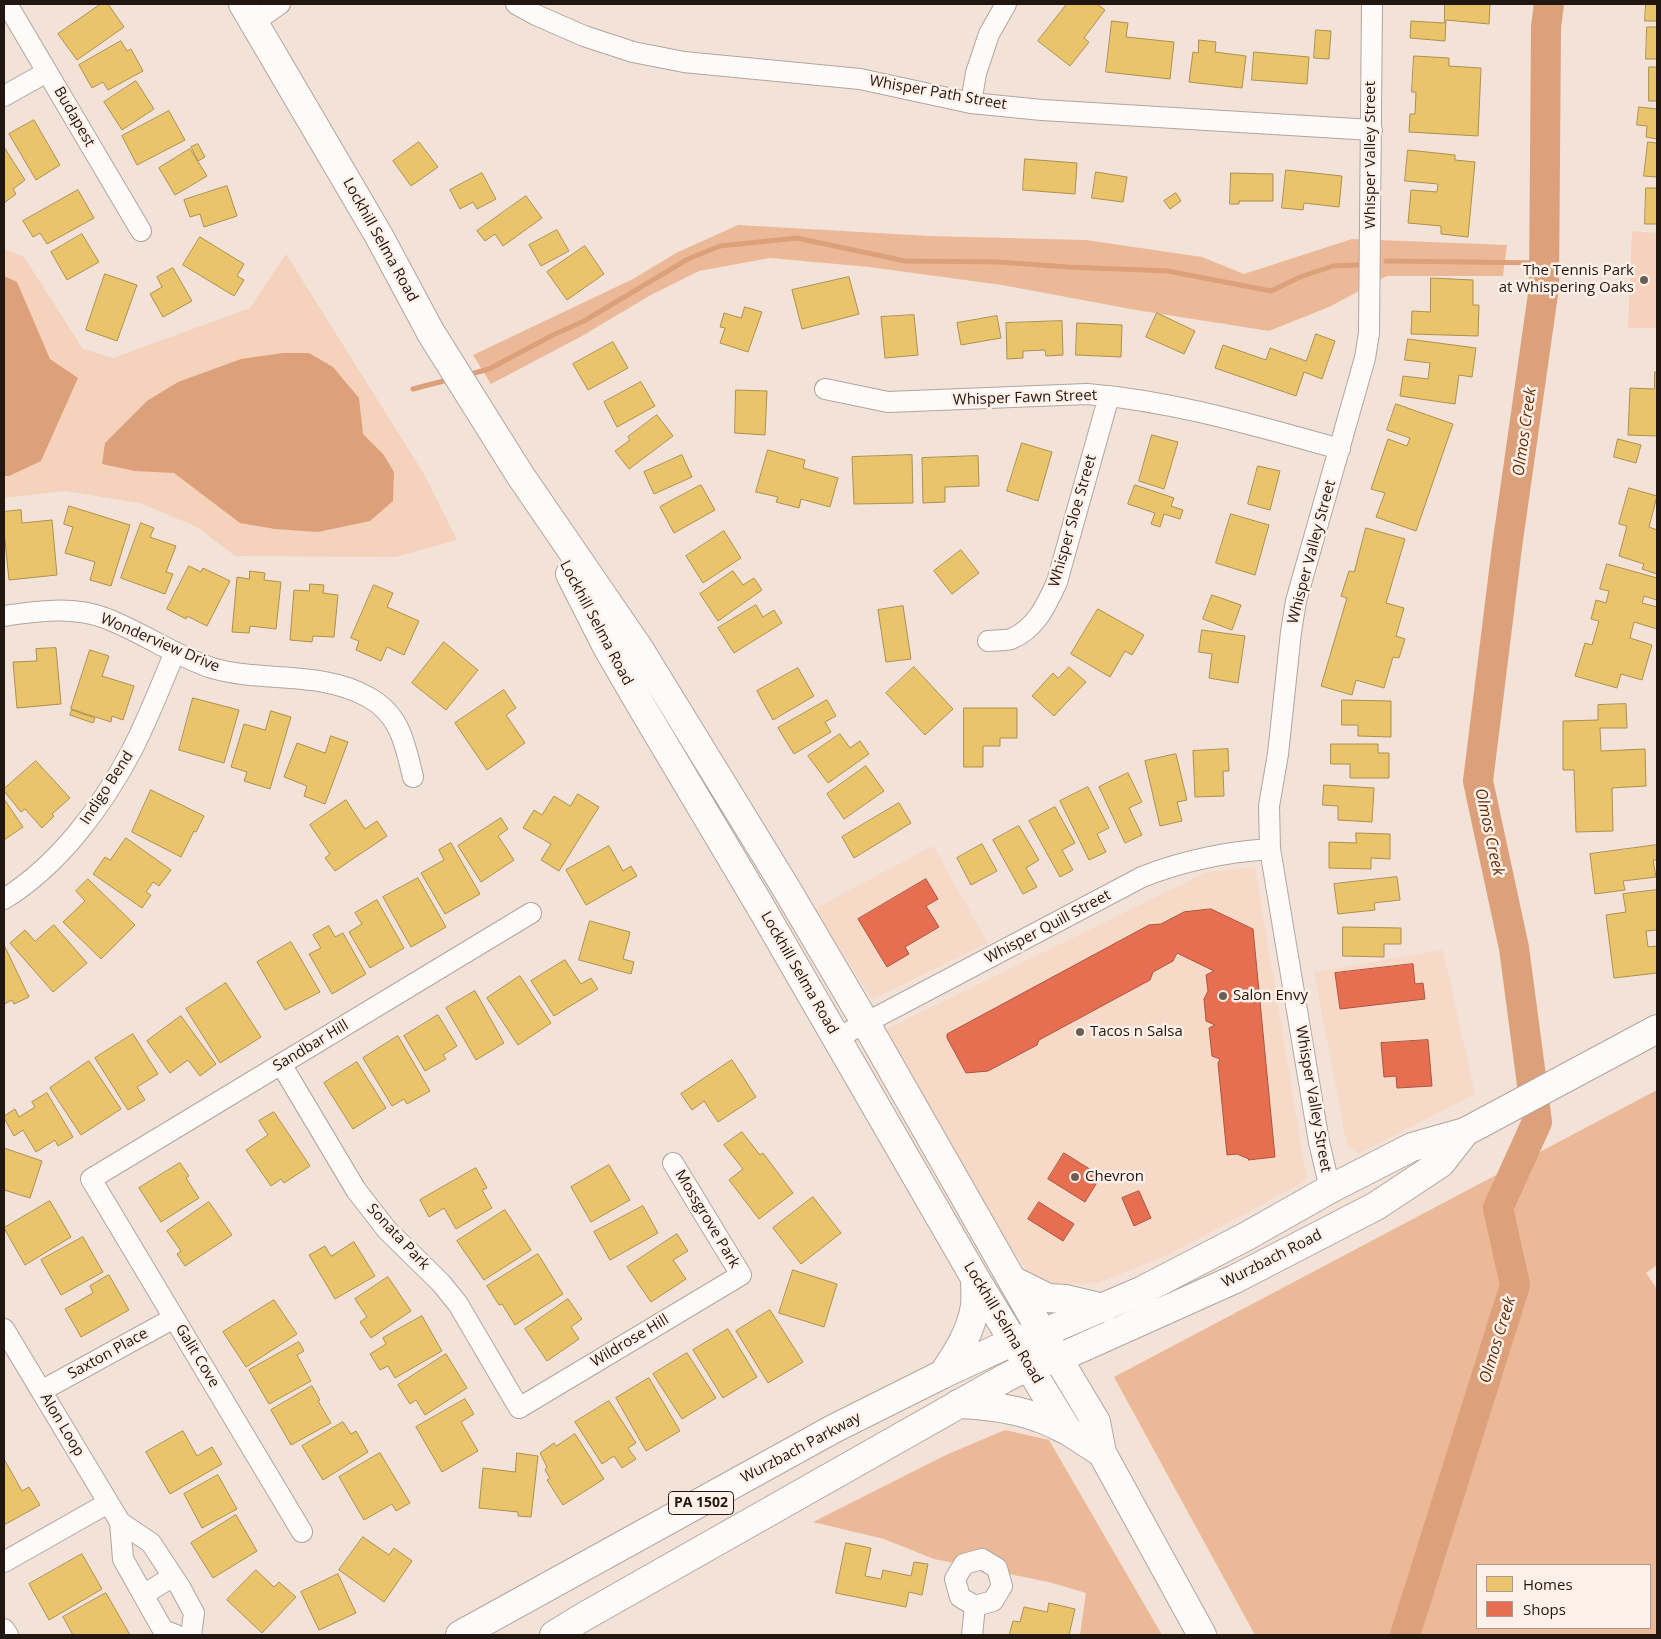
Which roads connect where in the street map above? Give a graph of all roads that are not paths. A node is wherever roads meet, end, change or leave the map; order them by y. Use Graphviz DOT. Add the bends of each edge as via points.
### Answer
graph roads {
  1 [pos="7,4"];
  2 [pos="280,4"];
  3 [pos="516,4"];
  4 [pos="1006,4"];
  5 [pos="1372,4"];
  6 [pos="248,13"];
  7 [pos="48,72"];
  8 [pos="4,96"];
  9 [pos="972,103"];
  10 [pos="1372,130"];
  11 [pos="141,231"];
  12 [pos="825,389"];
  13 [pos="1109,396"];
  14 [pos="1340,449"];
  15 [pos="520,475"];
  16 [pos="4,616"];
  17 [pos="988,641"];
  18 [pos="175,652"];
  19 [pos="414,777"];
  20 [pos="1270,849"];
  21 [pos="786,888"];
  22 [pos="4,899"];
  23 [pos="759,904"];
  24 [pos="531,914"];
  25 [pos="865,1022"];
  26 [pos="1657,1029"];
  27 [pos="836,1038"];
  28 [pos="281,1064"];
  29 [pos="926,1129"];
  30 [pos="1465,1132"];
  31 [pos="897,1142"];
  32 [pos="673,1163"];
  33 [pos="1441,1163"];
  34 [pos="90,1179"];
  35 [pos="1330,1189"];
  36 [pos="1254,1270"];
  37 [pos="741,1275"];
  38 [pos="975,1278"];
  39 [pos="1012,1280"];
  40 [pos="1104,1308"];
  41 [pos="174,1318"];
  42 [pos="4,1329"];
  43 [pos="1043,1334"];
  44 [pos="1014,1341"];
  45 [pos="1059,1358"];
  46 [pos="1029,1366"];
  47 [pos="943,1374"];
  48 [pos="41,1391"];
  49 [pos="958,1404"];
  50 [pos="519,1408"];
  51 [pos="1068,1431"];
  52 [pos="1102,1454"];
  53 [pos="108,1503"];
  54 [pos="120,1522"];
  55 [pos="302,1532"];
  56 [pos="4,1562"];
  57 [pos="172,1577"];
  58 [pos="143,1595"];
  59 [pos="975,1606"];
  60 [pos="4,1629"];
  61 [pos="8,1635"];
  62 [pos="176,1635"];
  63 [pos="191,1635"];
  64 [pos="460,1635"];
  65 [pos="554,1635"];
  66 [pos="972,1635"];
  67 [pos="1202,1635"];
  1 -- 7 [label="street, Budapest"];
  2 -- 6 [label="street"];
  3 -- 9 [label="street, Whisper Path Street" via="584,36 633,52 684,62 860,79"];
  4 -- 9 [label="street" via="989,34 976,74"];
  5 -- 10 [label="street, Whisper Valley Street"];
  6 -- 15 [label="main road, Lockhill Selma Road" via="379,236 431,333"];
  7 -- 8 [label="street"];
  7 -- 11 [label="street, Budapest"];
  9 -- 10 [label="street, Whisper Path Street"];
  10 -- 14 [label="street, Whisper Valley Street" via="1369,333"];
  12 -- 13 [label="street, Whisper Fawn Street" via="888,402 1087,394"];
  13 -- 14 [label="street, Whisper Fawn Street" via="1188,408"];
  13 -- 17 [label="street, Whisper Sloe Street" via="1058,582 1044,609 1029,628 1010,639"];
  14 -- 20 [label="street, Whisper Valley Street" via="1295,609 1269,806"];
  15 -- 21 [label="main road, Lockhill Selma Road" via="640,650"];
  15 -- 23 [label="main road, Lockhill Selma Road" via="607,647"];
  16 -- 18 [label="street, Wonderview Drive" via="38,611 77,611 105,618"];
  18 -- 19 [label="street, Wonderview Drive" via="212,668 316,680 369,697 386,710 402,732"];
  18 -- 22 [label="street, Indigo Bend" via="132,750 108,792 51,862"];
  20 -- 25 [label="street, Whisper Quill Street" via="1198,858 1142,877"];
  20 -- 35 [label="street, Whisper Valley Street" via="1319,1142"];
  21 -- 23 [label="street"];
  21 -- 25 [label="main road, Lockhill Selma Road"];
  23 -- 27 [label="main road, Lockhill Selma Road"];
  24 -- 28 [label="street, Sandbar Hill"];
  25 -- 27 [label="street, Whisper Quill Street"];
  25 -- 29 [label="main road, Lockhill Selma Road"];
  26 -- 30 [label="main road, Wurzbach Road"];
  27 -- 31 [label="main road, Lockhill Selma Road"];
  28 -- 34 [label="street, Sandbar Hill"];
  28 -- 50 [label="street, Sonata Park" via="356,1190 387,1230 458,1304"];
  29 -- 31 [label="main road"];
  29 -- 39 [label="main road, Lockhill Selma Road"];
  30 -- 33 [label="main road, Wurzbach Road"];
  30 -- 35 [label="main road, Wurzbach Road" via="1412,1147"];
  31 -- 38 [label="main road, Lockhill Selma Road"];
  32 -- 37 [label="street, Mossgrove Park"];
  33 -- 35 [label="main road" via="1396,1172 1348,1195"];
  33 -- 36 [label="main road, Wurzbach Road" via="1376,1206"];
  34 -- 41 [label="street, Galit Cove"];
  35 -- 36 [label="main road" via="1328,1207 1323,1212 1264,1243"];
  35 -- 40 [label="main road, Wurzbach Road" via="1226,1247"];
  36 -- 45 [label="main road, Wurzbach Road"];
  37 -- 50 [label="street, Wildrose Hill"];
  38 -- 44 [label="main road, Lockhill Selma Road"];
  38 -- 47 [label="main road" via="975,1305 970,1326"];
  39 -- 40 [label="main road" via="1048,1298"];
  39 -- 43 [label="main road, Lockhill Selma Road"];
  40 -- 43 [label="main road, Wurzbach Road"];
  41 -- 48 [label="street, Saxton Place"];
  41 -- 55 [label="street, Galit Cove"];
  42 -- 48 [label="street, Alon Loop"];
  43 -- 44 [label="main road, Wurzbach Parkway / PA 1502"];
  43 -- 45 [label="main road, Lockhill Selma Road"];
  44 -- 46 [label="main road, Lockhill Selma Road"];
  44 -- 47 [label="main road, Wurzbach Parkway / PA 1502"];
  45 -- 46 [label="main road, PA 1502"];
  45 -- 52 [label="main road, Lockhill Selma Road" via="1096,1422"];
  46 -- 49 [label="main road, PA 1502"];
  46 -- 51 [label="main road, Lockhill Selma Road"];
  47 -- 64 [label="main road, Wurzbach Parkway / PA 1502" via="835,1428"];
  48 -- 53 [label="street, Alon Loop"];
  49 -- 51 [label="main road" via="1018,1412"];
  49 -- 65 [label="main road, PA 1502"];
  51 -- 52 [label="main road, Lockhill Selma Road"];
  52 -- 67 [label="main road, Lockhill Selma Road"];
  53 -- 54 [label="street, Alon Loop"];
  53 -- 56 [label="street"];
  54 -- 57 [label="street, Alon Loop" via="151,1544"];
  54 -- 58 [label="street, Alon Loop" via="122,1559"];
  57 -- 58 [label="street"];
  57 -- 63 [label="street, Alon Loop" via="194,1612"];
  58 -- 62 [label="street, Alon Loop" via="163,1630"];
  59 -- 66 [label="street"];
  60 -- 61 [label="street"];
}
